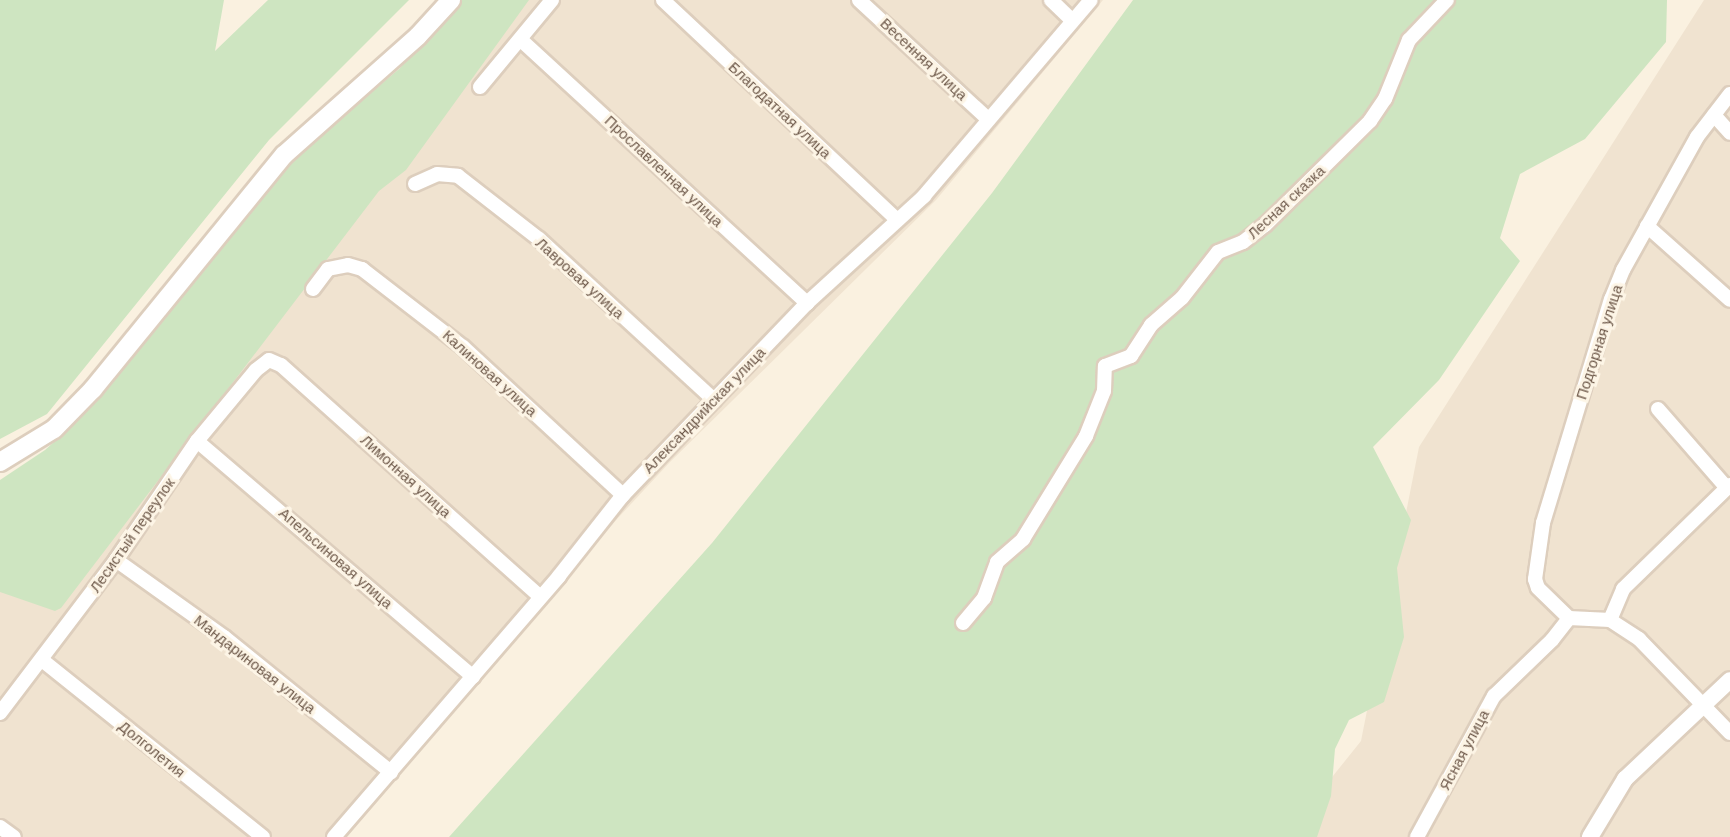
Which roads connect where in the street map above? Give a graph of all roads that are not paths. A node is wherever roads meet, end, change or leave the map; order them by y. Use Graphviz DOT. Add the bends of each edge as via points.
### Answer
graph roads {
  1 [pos="451,0"];
  2 [pos="552,0"];
  3 [pos="663,0"];
  4 [pos="859,0"];
  5 [pos="1051,0"];
  6 [pos="1091,0"];
  7 [pos="1447,0"];
  8 [pos="1072,20"];
  9 [pos="521,40"];
  10 [pos="480,87"];
  11 [pos="1730,94"];
  12 [pos="1714,115"];
  13 [pos="988,119"];
  14 [pos="1730,133"];
  15 [pos="415,184"];
  16 [pos="897,220"];
  17 [pos="1647,226"];
  18 [pos="313,289"];
  19 [pos="1730,300"];
  20 [pos="807,303"];
  21 [pos="269,360"];
  22 [pos="714,399"];
  23 [pos="1658,409"];
  24 [pos="197,441"];
  25 [pos="0,462"];
  26 [pos="1728,487"];
  27 [pos="622,495"];
  28 [pos="116,560"];
  29 [pos="539,596"];
  30 [pos="1569,618"];
  31 [pos="1610,620"];
  32 [pos="963,623"];
  33 [pos="42,660"];
  34 [pos="472,677"];
  35 [pos="1730,680"];
  36 [pos="1704,705"];
  37 [pos="0,713"];
  38 [pos="1730,733"];
  39 [pos="392,772"];
  40 [pos="0,827"];
  41 [pos="14,837"];
  42 [pos="263,837"];
  43 [pos="334,837"];
  44 [pos="1417,837"];
  45 [pos="1590,837"];
  1 -- 25 [label="main road" via="418,36 284,155 93,389 54,429"];
  2 -- 9 [label="street"];
  3 -- 16 [label="street, Благодатная улица"];
  4 -- 13 [label="street, Весенняя улица"];
  5 -- 8 [label="street"];
  6 -- 8 [label="street, Александрийская улица"];
  7 -- 32 [label="street, Лесная сказка" via="1409,40 1384,99 1370,121 1265,225 1243,242 1218,252 1182,298 1151,325 1131,356 1105,366 1104,391 1086,436 1023,539 997,562 984,598"];
  8 -- 13 [label="street, Александрийская улица"];
  9 -- 10 [label="street"];
  9 -- 20 [label="street, Прославленная улица"];
  11 -- 12 [label="street, Подгорная улица"];
  12 -- 14 [label="street"];
  12 -- 17 [label="street, Подгорная улица" via="1697,137"];
  13 -- 16 [label="street, Александрийская улица" via="924,196"];
  15 -- 22 [label="street, Лавровая улица" via="437,174 458,176 539,240"];
  16 -- 20 [label="street, Александрийская улица"];
  17 -- 19 [label="street"];
  17 -- 30 [label="street, Подгорная улица" via="1611,299 1544,523 1535,579 1538,588"];
  18 -- 27 [label="street, Калиновая улица" via="328,269 348,265 362,269 463,347"];
  20 -- 22 [label="street, Александрийская улица"];
  21 -- 24 [label="street, Лесистый переулок" via="256,370"];
  21 -- 29 [label="street, Лимонная улица" via="281,365"];
  22 -- 27 [label="street, Александрийская улица"];
  23 -- 26 [label="street"];
  24 -- 28 [label="street, Лесистый переулок"];
  24 -- 34 [label="street, Апельсиновая улица"];
  26 -- 31 [label="street" via="1623,589"];
  27 -- 29 [label="street, Александрийская улица"];
  28 -- 33 [label="street, Лесистый переулок"];
  28 -- 39 [label="street, Мандариновая улица" via="224,638"];
  29 -- 34 [label="street, Александрийская улица"];
  30 -- 31 [label="street"];
  30 -- 44 [label="street, Ясная улица" via="1494,696"];
  31 -- 36 [label="street" via="1639,639"];
  33 -- 37 [label="street, Лесистый переулок"];
  33 -- 42 [label="street, Долголетия"];
  34 -- 39 [label="street, Александрийская улица"];
  35 -- 36 [label="street"];
  36 -- 38 [label="street"];
  36 -- 45 [label="street" via="1625,779"];
  39 -- 43 [label="street, Александрийская улица"];
  40 -- 41 [label="street"];
}
